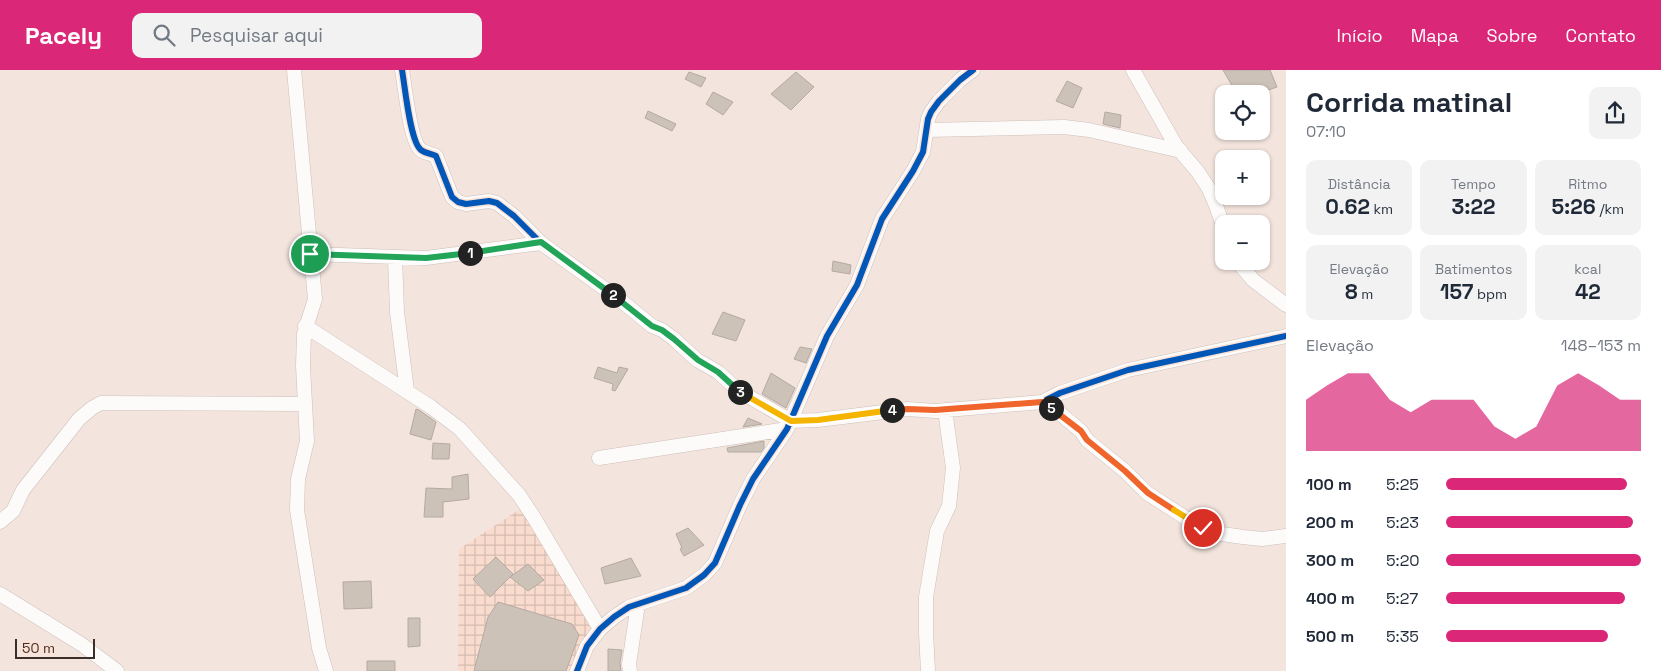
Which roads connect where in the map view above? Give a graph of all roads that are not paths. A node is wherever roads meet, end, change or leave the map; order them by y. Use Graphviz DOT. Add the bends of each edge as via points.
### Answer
graph roads {
  1 [pos="294,70"];
  2 [pos="402,70"];
  3 [pos="974,70"];
  4 [pos="1133,70"];
  5 [pos="927,130"];
  6 [pos="1181,152"];
  7 [pos="1219,215"];
  8 [pos="541,242"];
  9 [pos="310,254"];
  10 [pos="395,258"];
  11 [pos="1245,270"];
  12 [pos="1286,305"];
  13 [pos="305,326"];
  14 [pos="1286,336"];
  15 [pos="406,391"];
  16 [pos="1042,402"];
  17 [pos="305,404"];
  18 [pos="946,410"];
  19 [pos="789,425"];
  20 [pos="598,458"];
  21 [pos="0,522"];
  22 [pos="1286,536"];
  23 [pos="0,594"];
  24 [pos="638,604"];
  25 [pos="600,629"];
  26 [pos="117,671"];
  27 [pos="326,671"];
  28 [pos="577,671"];
  29 [pos="630,671"];
  30 [pos="928,671"];
  1 -- 9 [label="street"];
  2 -- 8 [label="street" via="416,144 421,150 436,156 452,197 466,204 497,203"];
  3 -- 5 [label="street" via="939,101 928,119"];
  4 -- 6 [label="street"];
  5 -- 6 [label="street" via="1064,127"];
  5 -- 19 [label="street" via="923,152 882,219 857,285 827,336"];
  6 -- 7 [label="street" via="1209,189"];
  8 -- 10 [label="street" via="426,258"];
  8 -- 19 [label="street"];
  9 -- 10 [label="street"];
  9 -- 13 [label="street" via="315,299"];
  10 -- 15 [label="street"];
  11 -- 12 [label="street"];
  13 -- 15 [label="street"];
  13 -- 17 [label="street"];
  14 -- 16 [label="street" via="1128,370"];
  15 -- 25 [label="street" via="447,417 519,495"];
  16 -- 18 [label="street"];
  16 -- 22 [label="street" via="1081,431 1087,440 1148,493 1192,522 1222,534 1262,539"];
  17 -- 21 [label="street" via="101,403 79,419 23,490 13,511"];
  17 -- 27 [label="street" via="307,441 298,479 298,517 319,648"];
  18 -- 19 [label="street" via="908,409"];
  18 -- 30 [label="street" via="952,468 950,506 937,531 926,597"];
  19 -- 20 [label="street"];
  19 -- 24 [label="street" via="753,479 714,563 704,575 686,588"];
  23 -- 26 [label="street" via="81,644"];
  24 -- 25 [label="street"];
  24 -- 29 [label="street"];
  25 -- 28 [label="street" via="587,646"];
}
